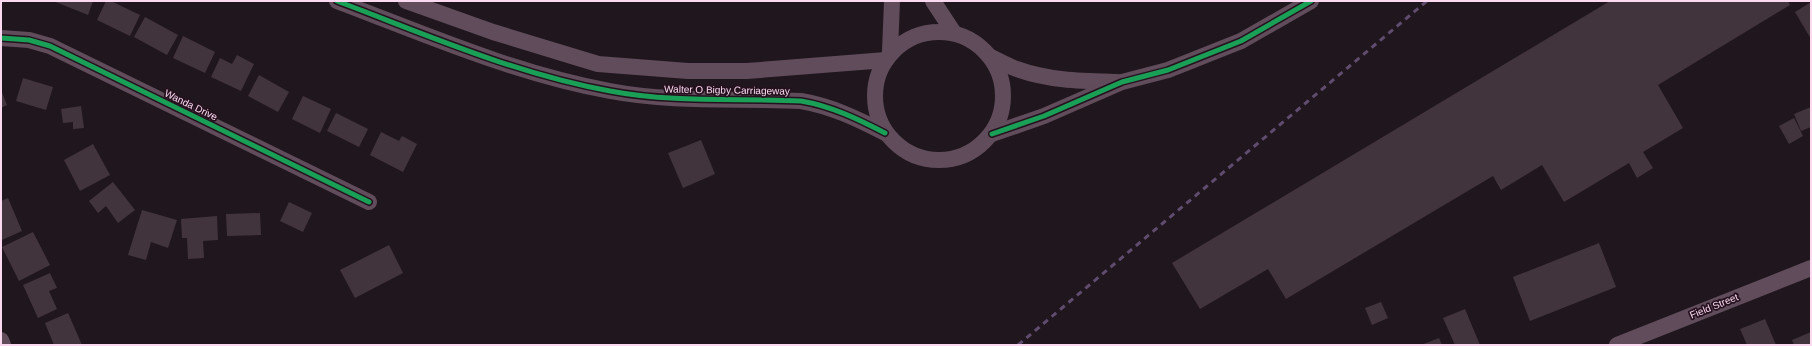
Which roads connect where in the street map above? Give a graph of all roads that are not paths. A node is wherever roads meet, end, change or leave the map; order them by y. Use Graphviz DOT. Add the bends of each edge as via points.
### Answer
graph roads {
  1 [pos="337,1"];
  2 [pos="406,1"];
  3 [pos="892,1"];
  4 [pos="933,1"];
  5 [pos="1311,1"];
  6 [pos="954,33"];
  7 [pos="1,38"];
  8 [pos="888,56"];
  9 [pos="989,56"];
  10 [pos="1122,82"];
  11 [pos="885,133"];
  12 [pos="992,134"];
  13 [pos="369,202"];
  14 [pos="1811,268"];
  15 [pos="1,340"];
  16 [pos="3,345"];
  17 [pos="1617,345"];
  1 -- 11 [label="street, Walter O Bigby Carriageway" via="502,63 558,79 611,91 672,99 801,101 821,104"];
  2 -- 8 [label="street, Walter O Bigby Carriageway" via="493,32 598,64 688,71 747,71"];
  3 -- 8 [label="street"];
  4 -- 6 [label="street"];
  5 -- 10 [label="street" via="1241,41 1168,70"];
  6 -- 8 [label="street, Walter O Bigby Carriageway" via="934,32 915,36"];
  6 -- 9 [label="street, Walter O Bigby Carriageway" via="973,42"];
  7 -- 13 [label="street, Wanda Drive" via="30,40 57,49"];
  8 -- 11 [label="street, Walter O Bigby Carriageway" via="877,77 874,96 877,115"];
  9 -- 10 [label="street" via="1016,69 1042,76 1064,80"];
  9 -- 12 [label="street, Walter O Bigby Carriageway" via="1000,74 1004,94 1001,115"];
  10 -- 12 [label="street" via="1044,116"];
  11 -- 12 [label="street, Walter O Bigby Carriageway" via="900,148 918,158 938,161 959,158 978,148"];
  14 -- 17 [label="street, Field Street"];
  15 -- 16 [label="street"];
}
